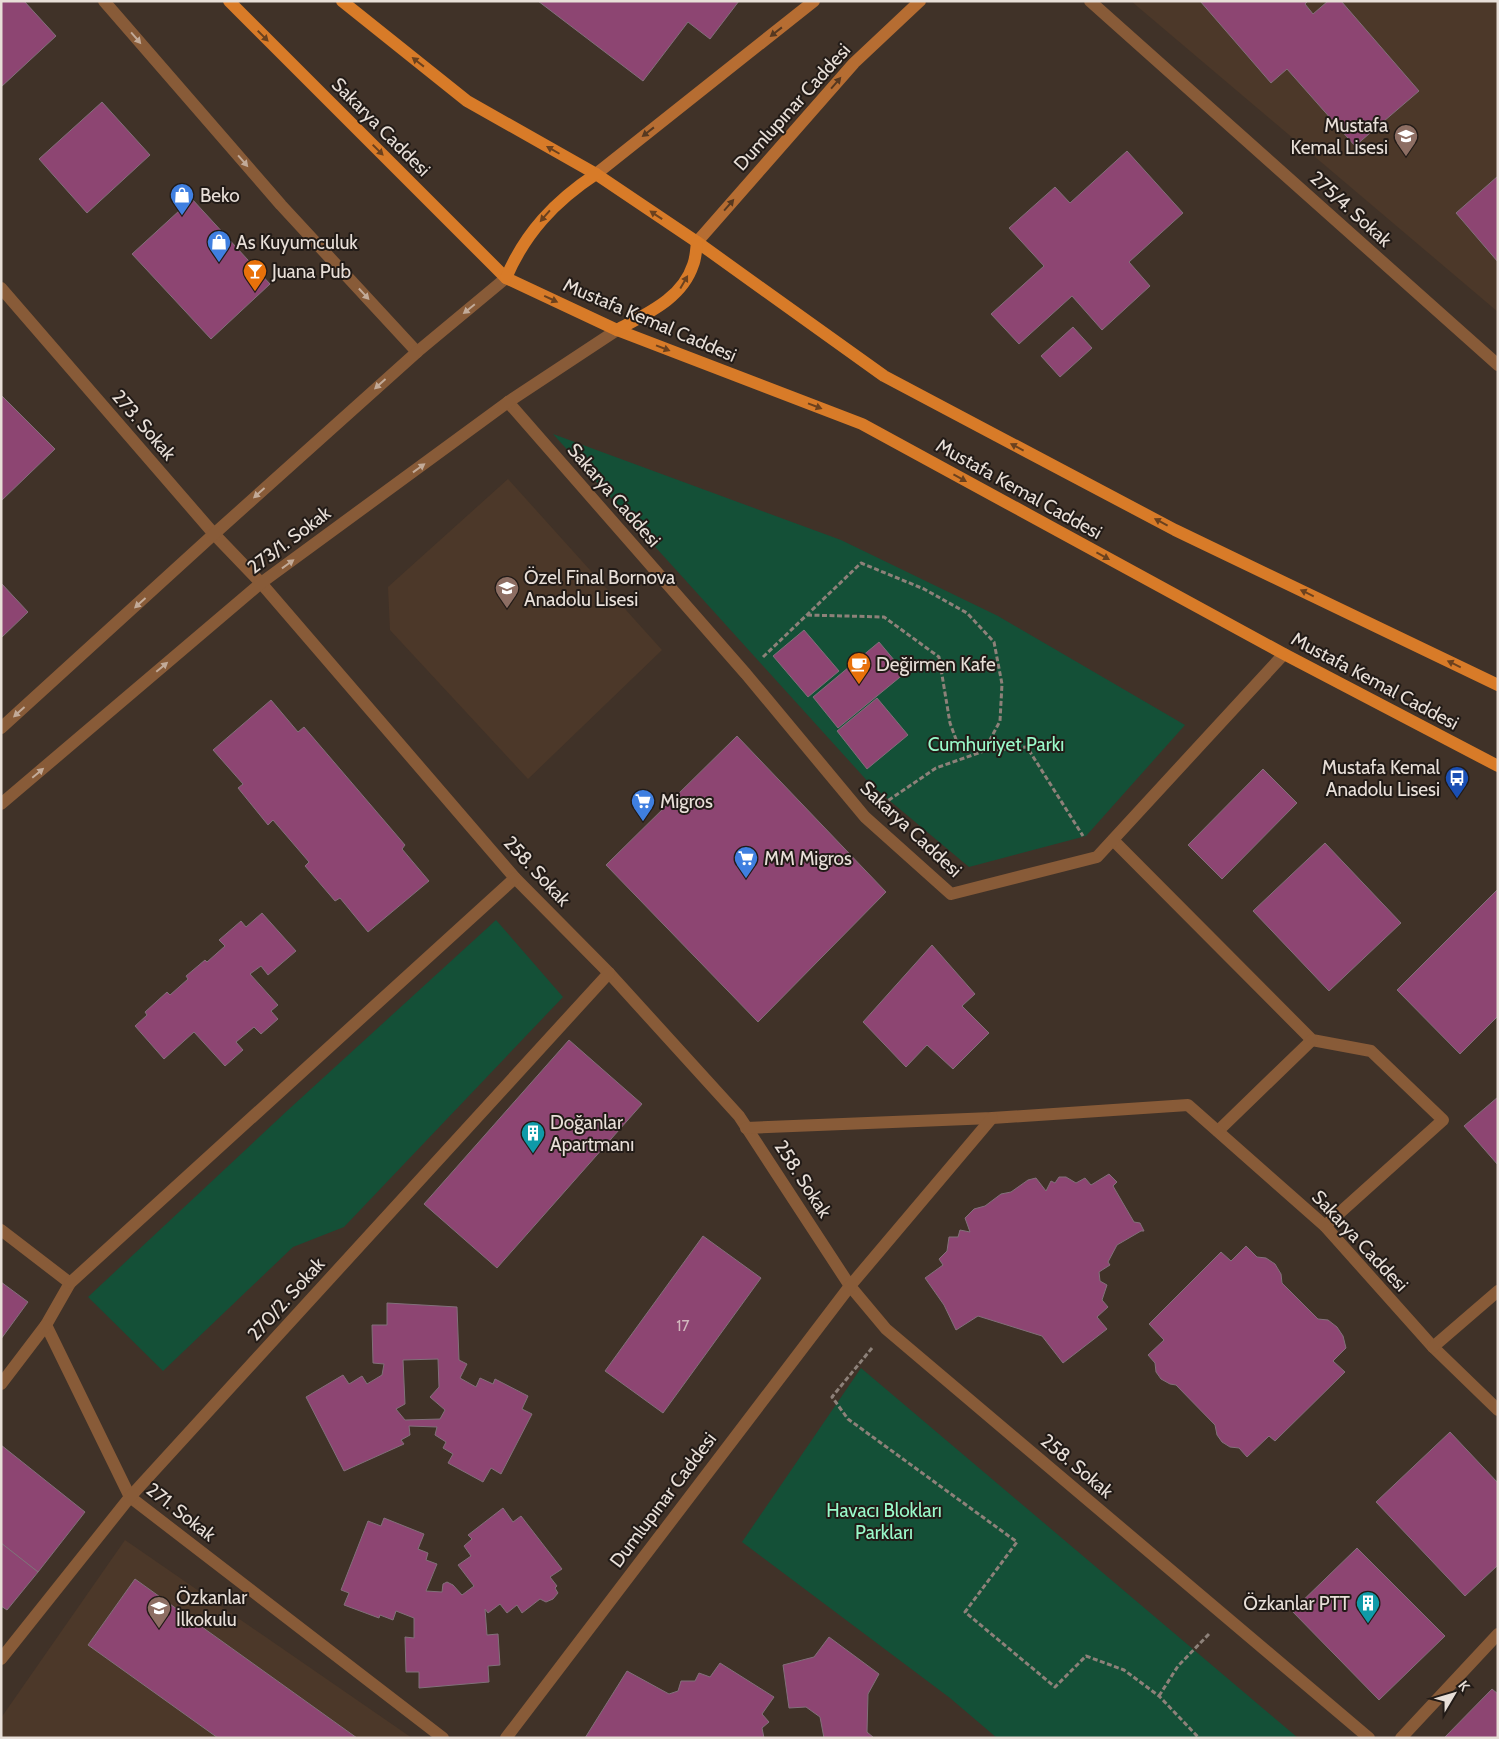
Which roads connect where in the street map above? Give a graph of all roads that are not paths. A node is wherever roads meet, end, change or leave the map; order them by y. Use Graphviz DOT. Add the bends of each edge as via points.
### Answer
graph roads {
  1 [pos="104,1"];
  2 [pos="228,1"];
  3 [pos="342,1"];
  4 [pos="814,1"];
  5 [pos="920,1"];
  6 [pos="1090,1"];
  7 [pos="596,174"];
  8 [pos="697,242"];
  9 [pos="506,278"];
  10 [pos="1,288"];
  11 [pos="617,330"];
  12 [pos="417,352"];
  13 [pos="1498,366"];
  14 [pos="508,402"];
  15 [pos="214,534"];
  16 [pos="261,583"];
  17 [pos="1284,654"];
  18 [pos="1498,685"];
  19 [pos="1,728"];
  20 [pos="1498,766"];
  21 [pos="1,804"];
  22 [pos="1113,840"];
  23 [pos="515,878"];
  24 [pos="609,973"];
  25 [pos="1312,1040"];
  26 [pos="992,1118"];
  27 [pos="746,1128"];
  28 [pos="1218,1131"];
  29 [pos="1325,1226"];
  30 [pos="1,1230"];
  31 [pos="70,1283"];
  32 [pos="850,1286"];
  33 [pos="1498,1291"];
  34 [pos="46,1325"];
  35 [pos="1433,1348"];
  36 [pos="1,1384"];
  37 [pos="1498,1410"];
  38 [pos="130,1497"];
  39 [pos="1498,1634"];
  40 [pos="1,1659"];
  41 [pos="443,1738"];
  42 [pos="506,1738"];
  43 [pos="1369,1738"];
  44 [pos="1401,1738"];
  1 -- 12 [label="street, one-way" via="281,205"];
  2 -- 9 [label="main road, Sakarya Caddesi, one-way"];
  7 -- 3 [label="main road, one-way" via="467,101"];
  4 -- 7 [label="main road, one-way"];
  8 -- 5 [label="main road, Dumlupınar Caddesi, one-way" via="854,63"];
  6 -- 13 [label="street, 275/4. Sokak"];
  8 -- 7 [label="main road, one-way"];
  7 -- 9 [label="main road, one-way" via="558,203 532,232 516,255"];
  11 -- 8 [label="main road, one-way" via="662,305 681,288 693,266"];
  18 -- 8 [label="main road, Mustafa Kemal Caddesi, one-way" via="1175,530 884,376"];
  9 -- 11 [label="main road, Mustafa Kemal Caddesi, one-way"];
  9 -- 12 [label="street, one-way"];
  10 -- 15 [label="street, 273. Sokak"];
  11 -- 14 [label="street, 273/1. Sokak"];
  11 -- 17 [label="main road, Mustafa Kemal Caddesi, one-way" via="862,424"];
  12 -- 15 [label="street, one-way"];
  16 -- 14 [label="street, 273/1. Sokak, one-way"];
  14 -- 22 [label="street, Sakarya Caddesi" via="746,674 865,817 951,894 1097,857"];
  15 -- 16 [label="street, 273. Sokak"];
  15 -- 19 [label="street, one-way"];
  21 -- 16 [label="street, 273/1. Sokak, one-way"];
  16 -- 23 [label="street, 258. Sokak"];
  17 -- 20 [label="main road, Mustafa Kemal Caddesi"];
  17 -- 22 [label="street"];
  22 -- 25 [label="street"];
  23 -- 24 [label="street, 258. Sokak"];
  23 -- 31 [label="street"];
  24 -- 27 [label="street, 258. Sokak" via="739,1116"];
  24 -- 38 [label="street, 270/2. Sokak"];
  25 -- 28 [label="street"];
  25 -- 29 [label="street" via="1371,1051 1443,1120"];
  26 -- 27 [label="street"];
  26 -- 28 [label="street, Sakarya Caddesi" via="1188,1105"];
  26 -- 32 [label="street, Dumlupınar Caddesi"];
  27 -- 32 [label="street, 258. Sokak"];
  28 -- 29 [label="street, Sakarya Caddesi"];
  29 -- 35 [label="street, Sakarya Caddesi"];
  30 -- 31 [label="street"];
  31 -- 34 [label="street"];
  32 -- 42 [label="street, Dumlupınar Caddesi"];
  32 -- 43 [label="street, 258. Sokak" via="886,1330"];
  33 -- 35 [label="street"];
  34 -- 36 [label="street"];
  34 -- 38 [label="street, 271. Sokak"];
  35 -- 37 [label="street, Sakarya Caddesi"];
  38 -- 40 [label="street, 270/2. Sokak"];
  38 -- 41 [label="street, 271. Sokak"];
  39 -- 44 [label="street"];
}
